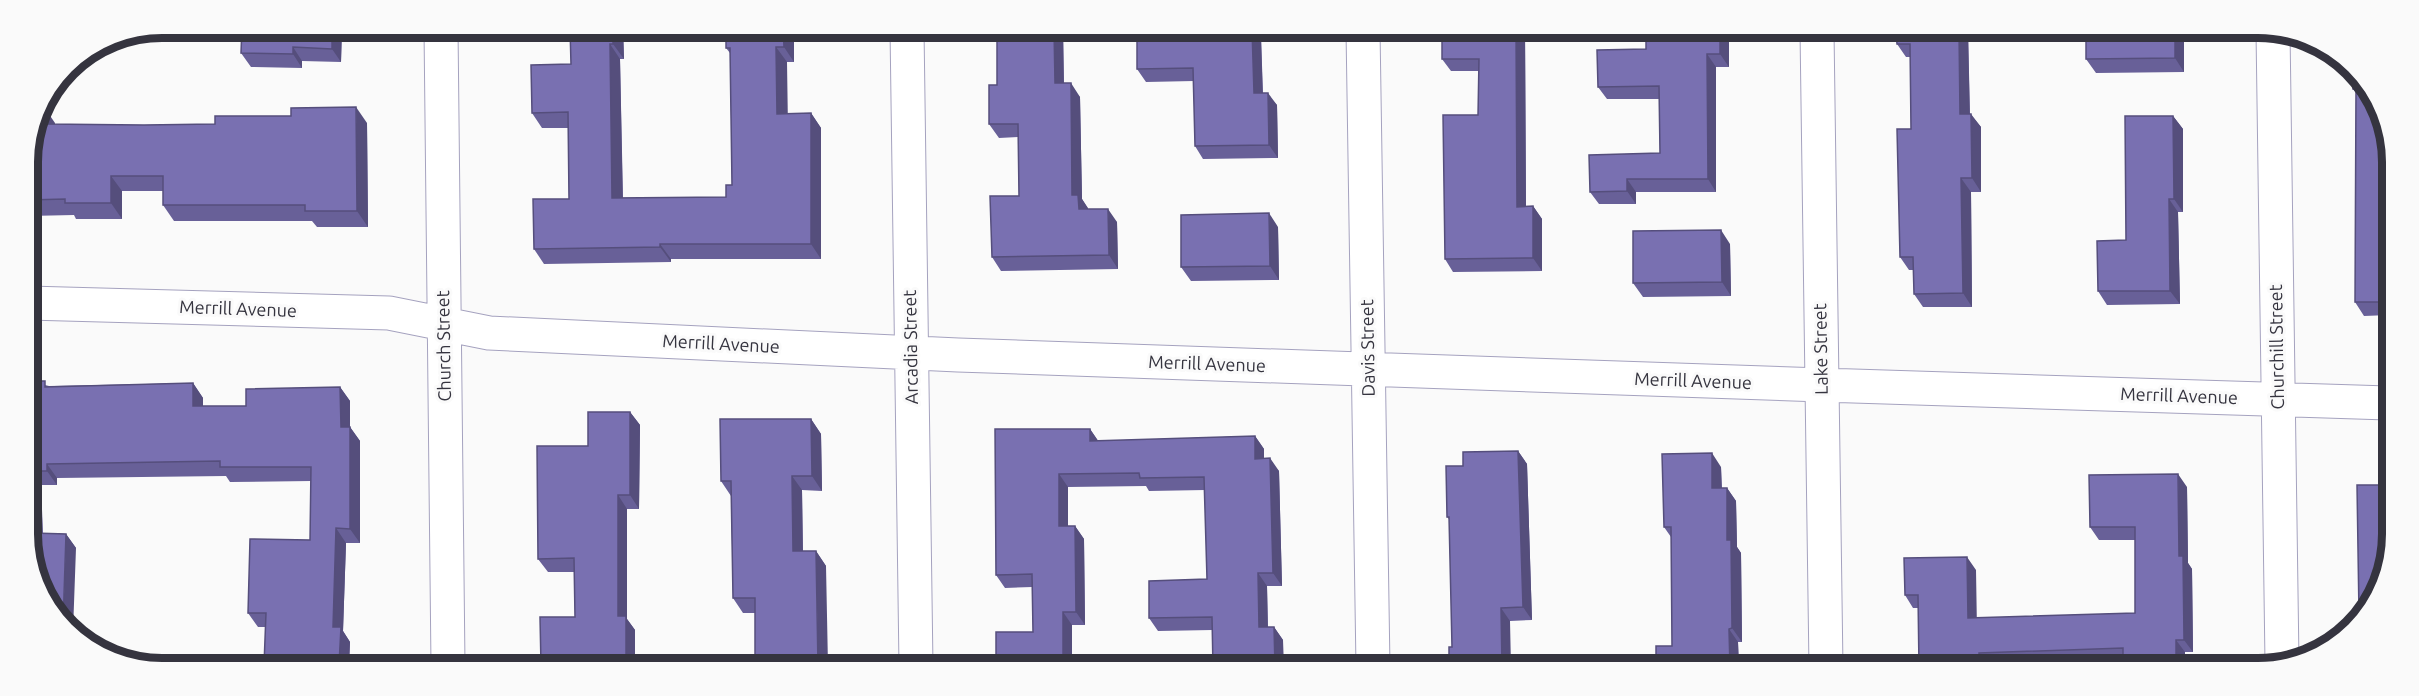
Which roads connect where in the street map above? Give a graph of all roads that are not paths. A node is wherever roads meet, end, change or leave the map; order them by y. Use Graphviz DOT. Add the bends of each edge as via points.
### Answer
graph roads {
  1 [pos="441,38"];
  2 [pos="907,38"];
  3 [pos="1363,38"];
  4 [pos="1817,38"];
  5 [pos="2272,39"];
  6 [pos="38,303"];
  7 [pos="444,324"];
  8 [pos="911,352"];
  9 [pos="1368,370"];
  10 [pos="1822,386"];
  11 [pos="2278,399"];
  12 [pos="2382,403"];
  13 [pos="2282,656"];
  14 [pos="448,658"];
  15 [pos="916,658"];
  16 [pos="1373,658"];
  17 [pos="1826,658"];
  1 -- 7 [label="street, Church Street"];
  2 -- 8 [label="street, Arcadia Street"];
  3 -- 9 [label="street, Davis Street"];
  4 -- 10 [label="street, Lake Street"];
  5 -- 11 [label="street, Churchill Street"];
  6 -- 7 [label="street, Merrill Avenue" via="389,313"];
  7 -- 8 [label="street, Merrill Avenue" via="489,333"];
  7 -- 14 [label="street, Church Street"];
  8 -- 9 [label="street, Merrill Avenue"];
  8 -- 15 [label="street, Arcadia Street"];
  9 -- 10 [label="street, Merrill Avenue"];
  9 -- 16 [label="street, Davis Street"];
  10 -- 11 [label="street, Merrill Avenue"];
  10 -- 17 [label="street, Lake Street"];
  11 -- 12 [label="street, Merrill Avenue"];
  11 -- 13 [label="street, Churchill Street"];
}
